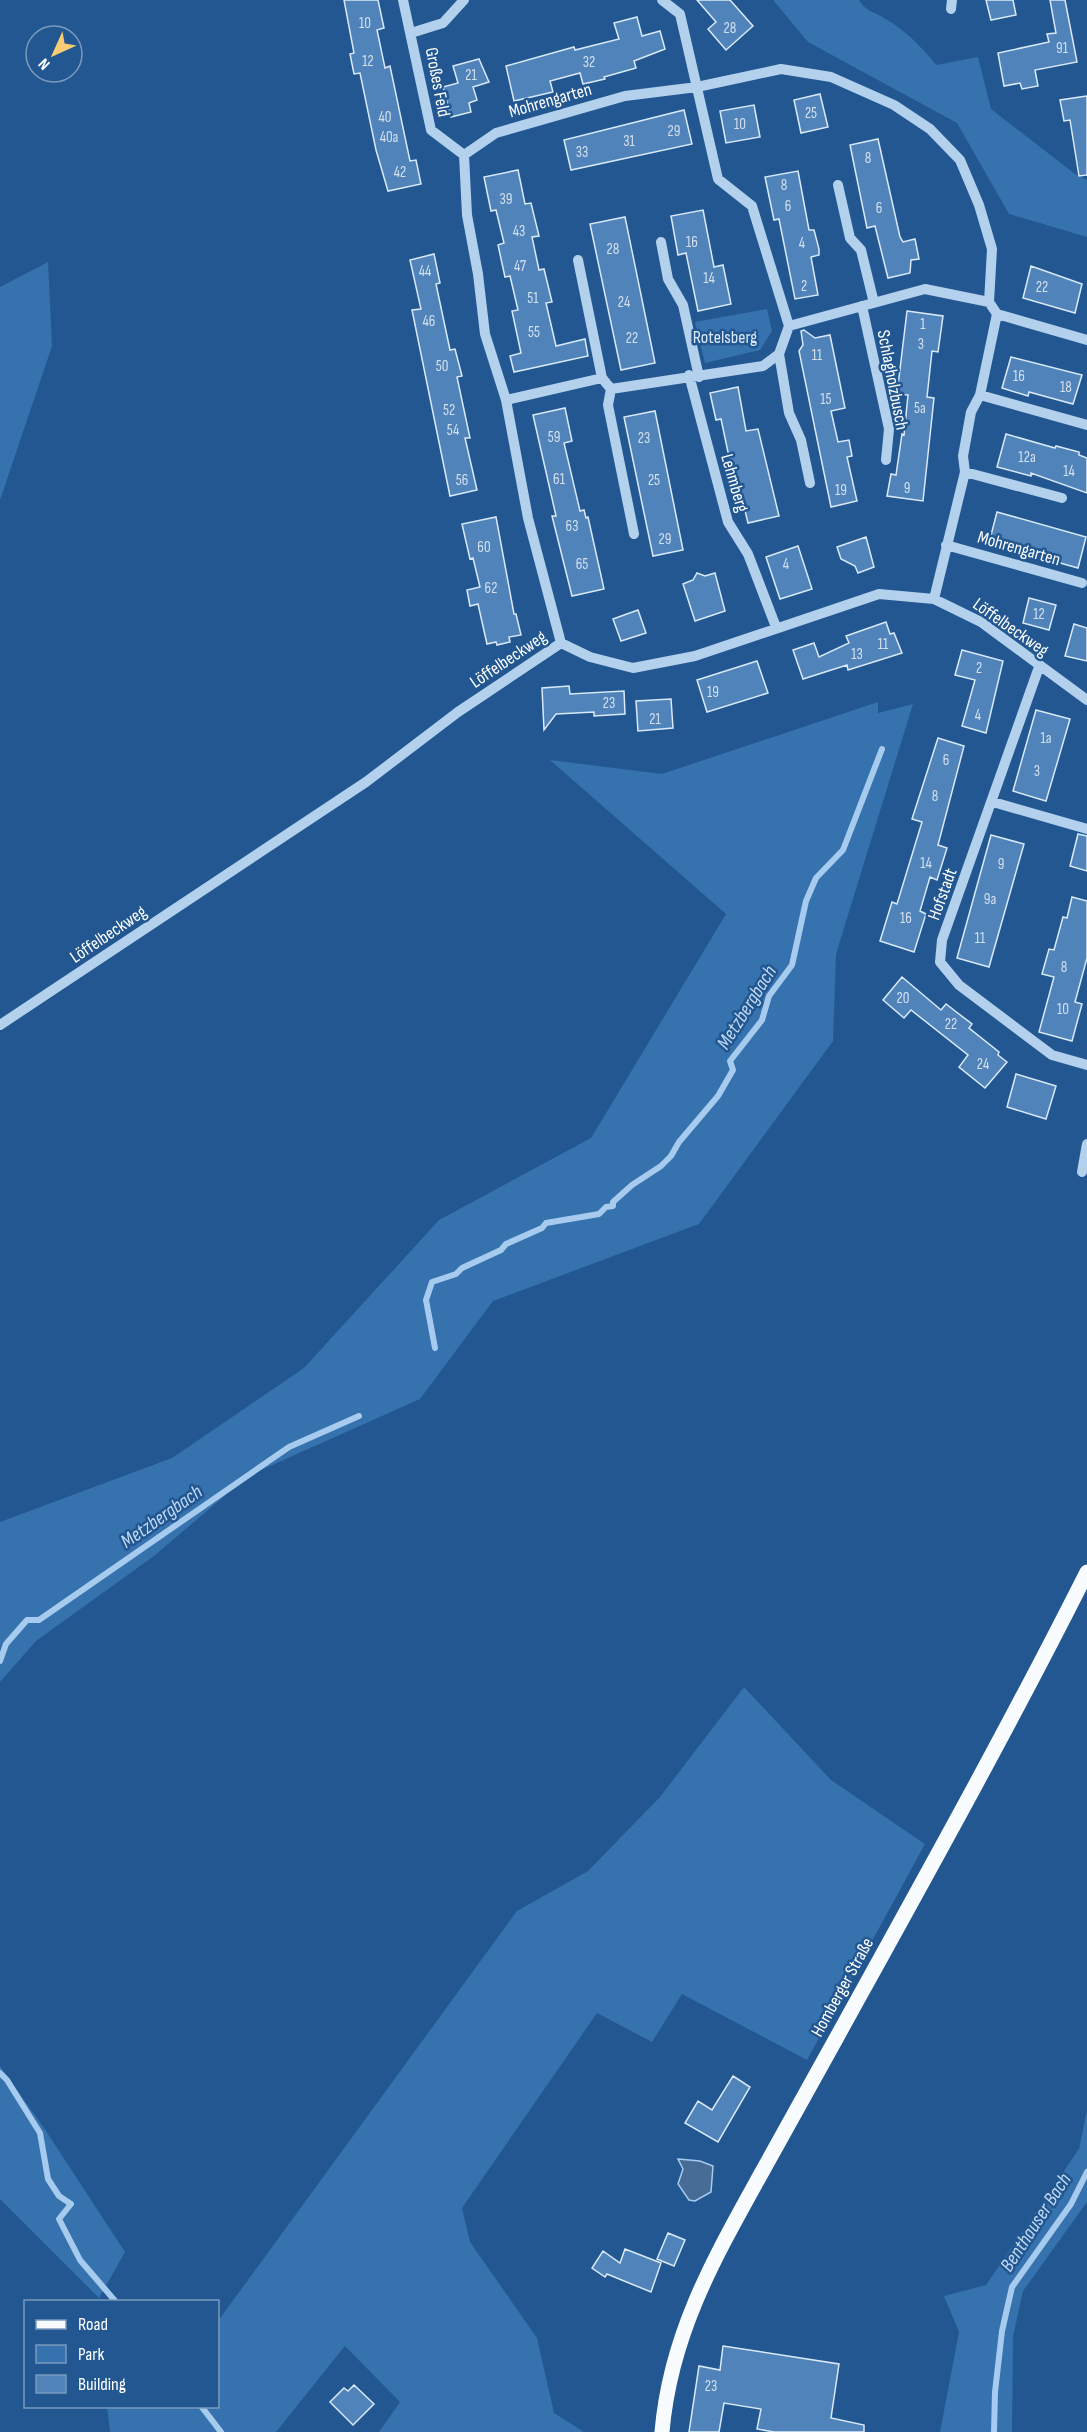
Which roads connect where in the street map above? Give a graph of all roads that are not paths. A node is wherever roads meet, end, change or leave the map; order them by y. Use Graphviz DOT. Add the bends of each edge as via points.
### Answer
graph roads {
  1 [pos="403,0"];
  2 [pos="464,0"];
  3 [pos="662,0"];
  4 [pos="411,33"];
  5 [pos="697,87"];
  6 [pos="464,155"];
  7 [pos="838,185"];
  8 [pos="661,242"];
  9 [pos="578,260"];
  10 [pos="989,302"];
  11 [pos="874,303"];
  12 [pos="862,306"];
  13 [pos="997,314"];
  14 [pos="789,326"];
  15 [pos="1087,340"];
  16 [pos="779,354"];
  17 [pos="694,376"];
  18 [pos="602,378"];
  19 [pos="611,389"];
  20 [pos="980,395"];
  21 [pos="506,400"];
  22 [pos="1087,426"];
  23 [pos="886,460"];
  24 [pos="965,472"];
  25 [pos="810,483"];
  26 [pos="1062,498"];
  27 [pos="634,534"];
  28 [pos="946,545"];
  29 [pos="1082,583"];
  30 [pos="934,599"];
  31 [pos="776,627"];
  32 [pos="561,643"];
  33 [pos="1039,667"];
  34 [pos="1087,700"];
  35 [pos="993,802"];
  36 [pos="1087,829"];
  37 [pos="0,1025"];
  38 [pos="1087,1065"];
  39 [pos="1087,1144"];
  40 [pos="1082,1172"];
  41 [pos="1087,1572"];
  42 [pos="662,2432"];
  1 -- 4 [label="street, Großes Feld"];
  2 -- 4 [label="street" via="443,23"];
  3 -- 5 [label="street" via="680,14"];
  4 -- 6 [label="street, Großes Feld" via="430,130"];
  5 -- 6 [label="street, Mohrengarten" via="625,96 496,133"];
  5 -- 10 [label="street, Mohrengarten" via="781,69 831,77 894,105 930,129 960,160 979,205 992,249"];
  5 -- 14 [label="street" via="718,179 752,206"];
  6 -- 21 [label="street" via="467,215 486,334"];
  7 -- 11 [label="street" via="850,238 861,250"];
  8 -- 17 [label="street" via="668,279 683,305"];
  9 -- 18 [label="street"];
  10 -- 11 [label="street" via="925,289"];
  10 -- 13 [label="street"];
  11 -- 12 [label="street"];
  12 -- 14 [label="street"];
  12 -- 23 [label="street, Schlagholzbusch" via="889,429"];
  13 -- 15 [label="street"];
  13 -- 20 [label="street"];
  14 -- 16 [label="street"];
  16 -- 17 [label="street" via="763,366"];
  16 -- 25 [label="street" via="789,413 801,440"];
  17 -- 19 [label="street"];
  17 -- 31 [label="street, Lehmberg" via="728,522 748,554"];
  18 -- 19 [label="street"];
  18 -- 21 [label="street"];
  19 -- 27 [label="street" via="608,405"];
  20 -- 22 [label="street"];
  20 -- 24 [label="street" via="971,412 963,456"];
  21 -- 32 [label="street" via="528,518"];
  24 -- 26 [label="street"];
  24 -- 28 [label="street"];
  28 -- 29 [label="street, Mohrengarten"];
  28 -- 30 [label="street"];
  30 -- 31 [label="street, Löffelbeckweg" via="879,594"];
  30 -- 33 [label="street, Löffelbeckweg" via="981,622"];
  31 -- 32 [label="street, Löffelbeckweg" via="695,656 633,668 590,657"];
  32 -- 37 [label="street, Löffelbeckweg" via="458,712 366,782"];
  33 -- 34 [label="street, Löffelbeckweg"];
  33 -- 35 [label="street, Hofstadt"];
  35 -- 36 [label="street"];
  35 -- 38 [label="street, Hofstadt" via="942,940 940,962 959,985 1052,1054"];
  39 -- 40 [label="street"];
  41 -- 42 [label="main road, Homberger Straße" via="707,2271 686,2322"];
}
